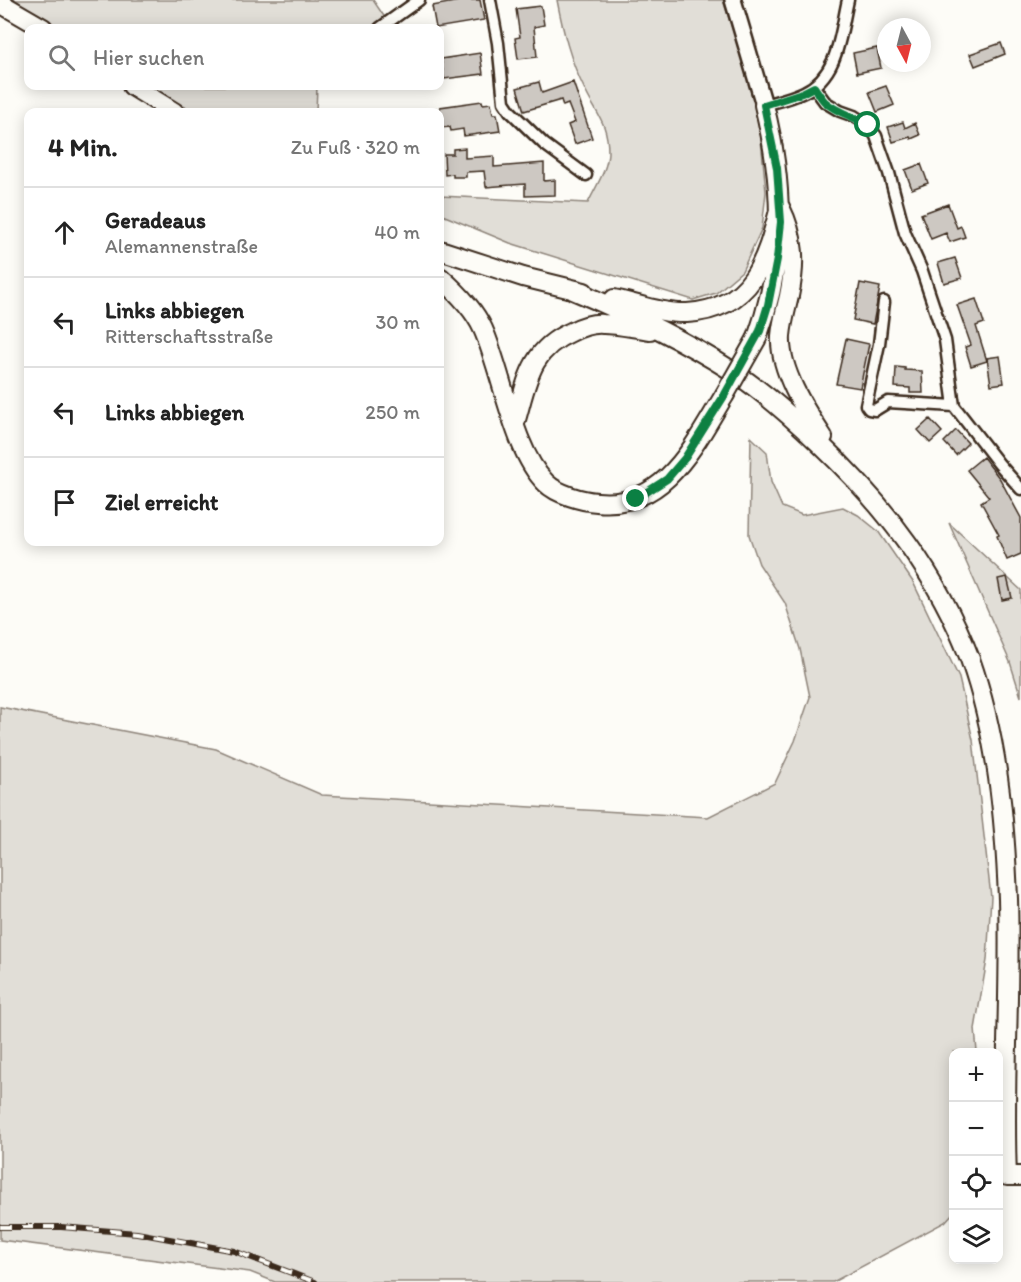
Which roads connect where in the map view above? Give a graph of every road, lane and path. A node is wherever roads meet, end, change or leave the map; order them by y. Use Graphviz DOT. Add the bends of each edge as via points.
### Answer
graph roads {
  1 [pos="419,0"];
  2 [pos="490,0"];
  3 [pos="733,0"];
  4 [pos="848,0"];
  5 [pos="0,3"];
  6 [pos="36,24"];
  7 [pos="386,24"];
  8 [pos="814,87"];
  9 [pos="138,90"];
  10 [pos="764,105"];
  11 [pos="168,108"];
  12 [pos="585,176"];
  13 [pos="780,207"];
  14 [pos="444,251"];
  15 [pos="444,281"];
  16 [pos="573,290"];
  17 [pos="884,302"];
  18 [pos="665,333"];
  19 [pos="954,406"];
  20 [pos="515,423"];
  21 [pos="840,463"];
  22 [pos="1021,489"];
  23 [pos="1021,1176"];
  1 -- 7 [label="street"];
  2 -- 12 [label="street" via="504,102 544,144"];
  3 -- 10 [label="main road"];
  4 -- 8 [label="street" via="834,61"];
  5 -- 6 [label="main road"];
  8 -- 10 [label="street"];
  8 -- 19 [label="street" via="825,102 868,125 878,142 905,233 945,340"];
  9 -- 11 [label="main road"];
  10 -- 13 [label="main road" via="777,168"];
  13 -- 16 [label="main road" via="769,248 754,280 729,302 686,313"];
  13 -- 20 [label="main road, bridge" via="777,259 757,338 685,458 667,479 636,499 608,503 581,500 548,485 528,461"];
  13 -- 21 [label="main road" via="789,225 794,260 781,337 783,353 799,399"];
  14 -- 16 [label="main road"];
  15 -- 20 [label="main road" via="482,326"];
  16 -- 18 [label="main road"];
  17 -- 19 [label="street" via="866,405 875,410 888,402"];
  18 -- 20 [label="main road" via="602,323 584,326 556,339 542,351 531,371"];
  18 -- 21 [label="main road" via="761,392"];
  19 -- 22 [label="street"];
  21 -- 23 [label="main road" via="894,524 937,585 969,658 987,719 1000,801 1008,898 1007,1176"];
}
